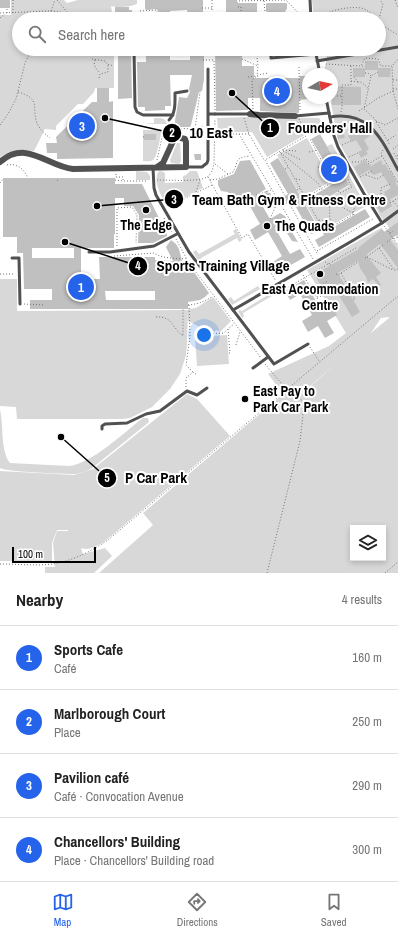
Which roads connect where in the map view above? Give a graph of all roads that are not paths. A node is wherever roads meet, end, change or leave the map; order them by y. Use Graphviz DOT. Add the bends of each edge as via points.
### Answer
graph roads {
  1 [pos="310,0"];
  2 [pos="311,12"];
  3 [pos="398,48"];
  4 [pos="386,50"];
  5 [pos="134,56"];
  6 [pos="272,56"];
  7 [pos="294,56"];
  8 [pos="316,56"];
  9 [pos="352,56"];
  10 [pos="317,62"];
  11 [pos="318,68"];
  12 [pos="208,69"];
  13 [pos="187,92"];
  14 [pos="327,104"];
  15 [pos="209,114"];
  16 [pos="249,114"];
  17 [pos="173,115"];
  18 [pos="297,115"];
  19 [pos="330,115"];
  20 [pos="169,120"];
  21 [pos="2,164"];
  22 [pos="155,165"];
  23 [pos="186,167"];
  24 [pos="398,170"];
  25 [pos="398,211"];
  26 [pos="382,223"];
  27 [pos="176,235"];
  28 [pos="88,252"];
  29 [pos="12,258"];
  30 [pos="20,304"];
  31 [pos="233,310"];
  32 [pos="308,344"];
  33 [pos="268,357"];
  34 [pos="254,368"];
  35 [pos="207,388"];
  36 [pos="102,429"];
  1 -- 2 [label="lane"];
  3 -- 4 [label="lane"];
  5 -- 17 [label="lane" via="137,112 143,115"];
  6 -- 7 [label="lane"];
  8 -- 10 [label="lane"];
  9 -- 10 [label="lane"];
  10 -- 11 [label="lane"];
  12 -- 15 [label="lane"];
  13 -- 17 [label="lane" via="175,93"];
  14 -- 19 [label="lane"];
  15 -- 16 [label="lane"];
  15 -- 23 [label="lane" via="208,163 202,167"];
  16 -- 18 [label="street"];
  17 -- 20 [label="lane"];
  18 -- 19 [label="lane"];
  19 -- 24 [label="lane" via="350,117 371,126"];
  19 -- 26 [label="lane" via="332,133 338,147"];
  21 -- 22 [label="street" via="7,157 21,153 36,155 73,169"];
  22 -- 23 [label="street"];
  22 -- 23 [label="street" via="163,163 173,140 177,137 185,140"];
  22 -- 27 [label="lane" via="155,192"];
  25 -- 26 [label="lane"];
  26 -- 31 [label="lane"];
  27 -- 28 [label="lane" via="154,246"];
  27 -- 31 [label="lane"];
  29 -- 30 [label="lane" via="19,258"];
  31 -- 33 [label="lane"];
  32 -- 33 [label="lane" via="274,364"];
  33 -- 34 [label="lane"];
  35 -- 36 [label="lane" via="197,395 184,392 160,411 127,423 105,424"];
}
